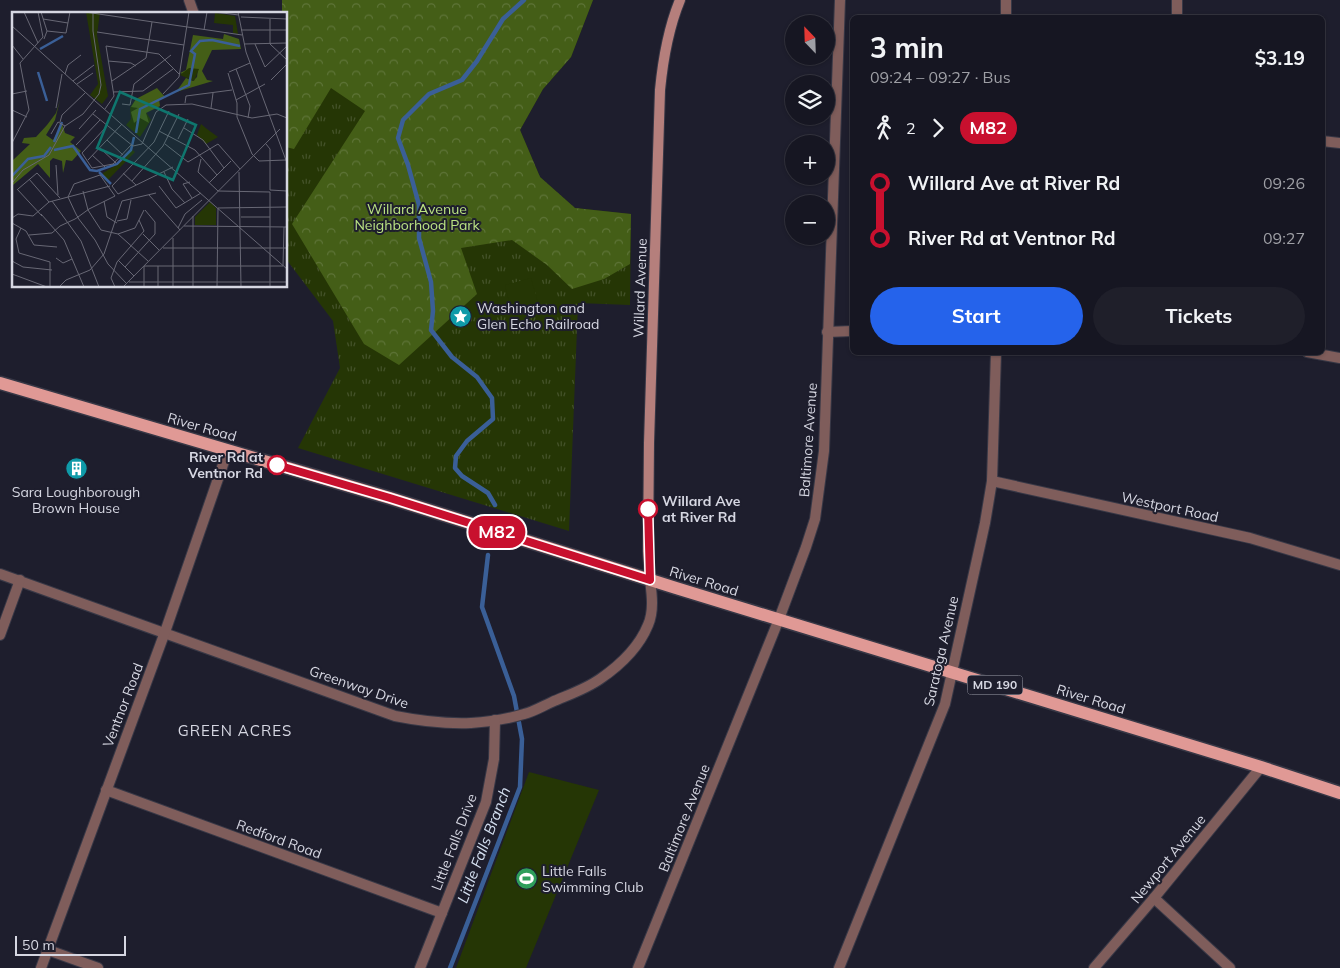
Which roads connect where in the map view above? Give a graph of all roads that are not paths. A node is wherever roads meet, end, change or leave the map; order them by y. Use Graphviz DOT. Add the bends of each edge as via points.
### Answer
graph roads {
  1 [pos="189,0"];
  2 [pos="680,0"];
  3 [pos="840,0"];
  4 [pos="1006,0"];
  5 [pos="1177,0"];
  6 [pos="193,12"];
  7 [pos="1006,15"];
  8 [pos="1177,15"];
  9 [pos="1325,140"];
  10 [pos="1340,143"];
  11 [pos="850,331"];
  12 [pos="827,332"];
  13 [pos="996,355"];
  14 [pos="1323,355"];
  15 [pos="1340,358"];
  16 [pos="0,383"];
  17 [pos="228,450"];
  18 [pos="992,481"];
  19 [pos="1340,565"];
  20 [pos="0,574"];
  21 [pos="20,580"];
  22 [pos="650,580"];
  23 [pos="778,619"];
  24 [pos="165,632"];
  25 [pos="0,635"];
  26 [pos="951,672"];
  27 [pos="495,720"];
  28 [pos="1261,767"];
  29 [pos="106,790"];
  30 [pos="1340,793"];
  31 [pos="1154,898"];
  32 [pos="442,913"];
  33 [pos="48,950"];
  34 [pos="41,968"];
  35 [pos="98,968"];
  36 [pos="420,968"];
  37 [pos="638,968"];
  38 [pos="839,968"];
  39 [pos="1094,968"];
  40 [pos="1230,968"];
  1 -- 6 [label="street"];
  2 -- 22 [label="street, Willard Avenue" via="665,48 660,90 649,443"];
  3 -- 12 [label="street, Baltimore Avenue"];
  4 -- 7 [label="street"];
  5 -- 8 [label="street"];
  9 -- 10 [label="street"];
  11 -- 12 [label="street"];
  12 -- 23 [label="street, Baltimore Avenue" via="824,451 815,519"];
  13 -- 18 [label="street, Saratoga Avenue"];
  14 -- 15 [label="street"];
  16 -- 17 [label="main road, River Road / MD 190"];
  17 -- 22 [label="main road, River Road / MD 190"];
  17 -- 24 [label="street, Ventnor Road"];
  18 -- 19 [label="street, Westport Road" via="1250,538"];
  18 -- 26 [label="street, Saratoga Avenue"];
  20 -- 21 [label="street, Greenway Drive"];
  21 -- 24 [label="street, Greenway Drive"];
  21 -- 25 [label="street"];
  22 -- 23 [label="main road, River Road / MD 190"];
  22 -- 27 [label="street, Greenway Drive" via="652,602 648,624 624,659 600,679 580,690 526,714"];
  23 -- 26 [label="main road, River Road / MD 190"];
  23 -- 37 [label="street, Baltimore Avenue"];
  24 -- 27 [label="street, Greenway Drive" via="395,716 449,723"];
  24 -- 29 [label="street, Ventnor Road"];
  26 -- 28 [label="main road, River Road / MD 190"];
  26 -- 38 [label="street, Saratoga Avenue" via="945,704"];
  27 -- 32 [label="street, Little Falls Drive" via="494,759 486,802"];
  28 -- 30 [label="main road, River Road / MD 190"];
  28 -- 31 [label="street, Newport Avenue"];
  29 -- 32 [label="street, Redford Road"];
  29 -- 33 [label="street, Ventnor Road"];
  31 -- 39 [label="street, Newport Avenue"];
  31 -- 40 [label="street"];
  32 -- 36 [label="street, Little Falls Drive"];
  33 -- 34 [label="street, Ventnor Road"];
  33 -- 35 [label="street"];
}
